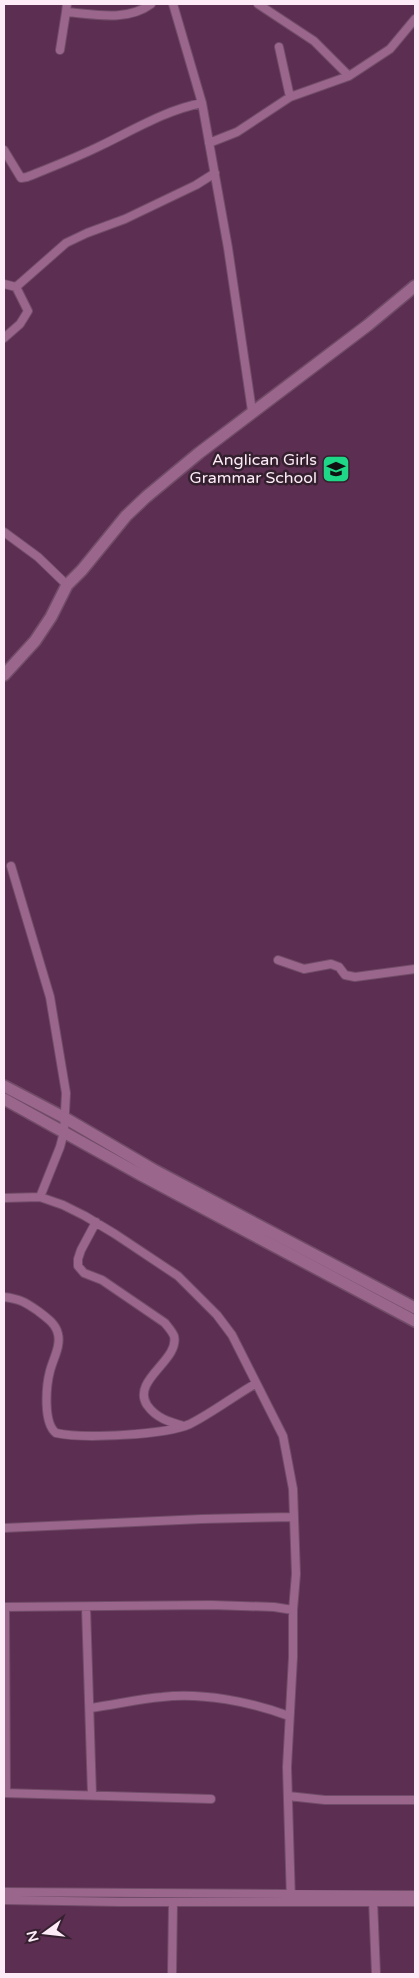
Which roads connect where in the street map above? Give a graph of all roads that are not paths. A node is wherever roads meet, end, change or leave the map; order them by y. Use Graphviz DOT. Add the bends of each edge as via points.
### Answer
graph roads {
  1 [pos="151,4"];
  2 [pos="174,4"];
  3 [pos="258,4"];
  4 [pos="66,8"];
  5 [pos="415,19"];
  6 [pos="279,47"];
  7 [pos="60,50"];
  8 [pos="349,76"];
  9 [pos="290,97"];
  10 [pos="202,103"];
  11 [pos="209,144"];
  12 [pos="4,150"];
  13 [pos="215,173"];
  14 [pos="4,284"];
  15 [pos="415,286"];
  16 [pos="16,287"];
  17 [pos="4,338"];
  18 [pos="252,412"];
  19 [pos="4,532"];
  20 [pos="67,585"];
  21 [pos="4,675"];
  22 [pos="11,866"];
  23 [pos="278,960"];
  24 [pos="415,969"];
  25 [pos="4,1086"];
  26 [pos="4,1099"];
  27 [pos="65,1118"];
  28 [pos="64,1132"];
  29 [pos="40,1197"];
  30 [pos="4,1198"];
  31 [pos="96,1222"];
  32 [pos="4,1297"];
  33 [pos="415,1308"];
  34 [pos="415,1321"];
  35 [pos="255,1384"];
  36 [pos="184,1426"];
  37 [pos="294,1517"];
  38 [pos="4,1528"];
  39 [pos="86,1606"];
  40 [pos="4,1607"];
  41 [pos="293,1610"];
  42 [pos="90,1708"];
  43 [pos="289,1716"];
  44 [pos="5,1793"];
  45 [pos="92,1795"];
  46 [pos="288,1796"];
  47 [pos="211,1799"];
  48 [pos="415,1800"];
  49 [pos="4,1892"];
  50 [pos="415,1895"];
  51 [pos="290,1898"];
  52 [pos="373,1899"];
  53 [pos="4,1900"];
  54 [pos="173,1902"];
  55 [pos="415,1902"];
  56 [pos="172,1974"];
  57 [pos="376,1974"];
  1 -- 4 [label="street" via="132,14 122,15"];
  2 -- 10 [label="street"];
  3 -- 8 [label="street" via="314,41"];
  4 -- 7 [label="street"];
  5 -- 8 [label="street" via="390,49"];
  6 -- 9 [label="street"];
  8 -- 9 [label="street"];
  9 -- 11 [label="street" via="237,132"];
  10 -- 11 [label="street"];
  10 -- 12 [label="street" via="165,114 27,177 21,178"];
  11 -- 13 [label="street"];
  13 -- 16 [label="street" via="125,219 66,244"];
  13 -- 18 [label="street"];
  14 -- 16 [label="street"];
  15 -- 18 [label="main road"];
  16 -- 17 [label="street" via="28,311 20,324"];
  18 -- 20 [label="main road" via="146,497"];
  19 -- 20 [label="street" via="38,557"];
  20 -- 21 [label="main road" via="51,617"];
  22 -- 27 [label="street" via="52,1007 66,1093"];
  23 -- 24 [label="street" via="304,968 331,964 355,978"];
  25 -- 27 [label="main road"];
  26 -- 28 [label="main road"];
  27 -- 28 [label="street"];
  27 -- 33 [label="main road" via="154,1170"];
  28 -- 29 [label="street"];
  28 -- 34 [label="main road"];
  29 -- 30 [label="street"];
  29 -- 31 [label="street"];
  31 -- 35 [label="street" via="178,1276 201,1299 232,1335"];
  31 -- 36 [label="street" via="81,1250 78,1266 171,1330 174,1344 149,1380 144,1396 146,1403 165,1421"];
  32 -- 36 [label="street" via="24,1301 56,1328 59,1341 49,1373 47,1411 50,1425 56,1433 84,1436 122,1434"];
  35 -- 36 [label="street"];
  35 -- 37 [label="street" via="283,1436 293,1489"];
  37 -- 38 [label="street"];
  37 -- 41 [label="street" via="296,1574"];
  39 -- 40 [label="street"];
  39 -- 41 [label="street" via="211,1605"];
  39 -- 42 [label="street"];
  40 -- 44 [label="street"];
  41 -- 43 [label="street" via="294,1658"];
  42 -- 43 [label="street" via="163,1696 183,1696 223,1700"];
  42 -- 45 [label="street"];
  43 -- 46 [label="street"];
  44 -- 45 [label="street"];
  45 -- 47 [label="street"];
  46 -- 48 [label="street" via="325,1800"];
  46 -- 51 [label="street"];
  49 -- 51 [label="street"];
  50 -- 52 [label="street"];
  51 -- 52 [label="street"];
  51 -- 54 [label="street"];
  52 -- 55 [label="street"];
  52 -- 57 [label="street"];
  53 -- 54 [label="street"];
  54 -- 56 [label="street"];
}
